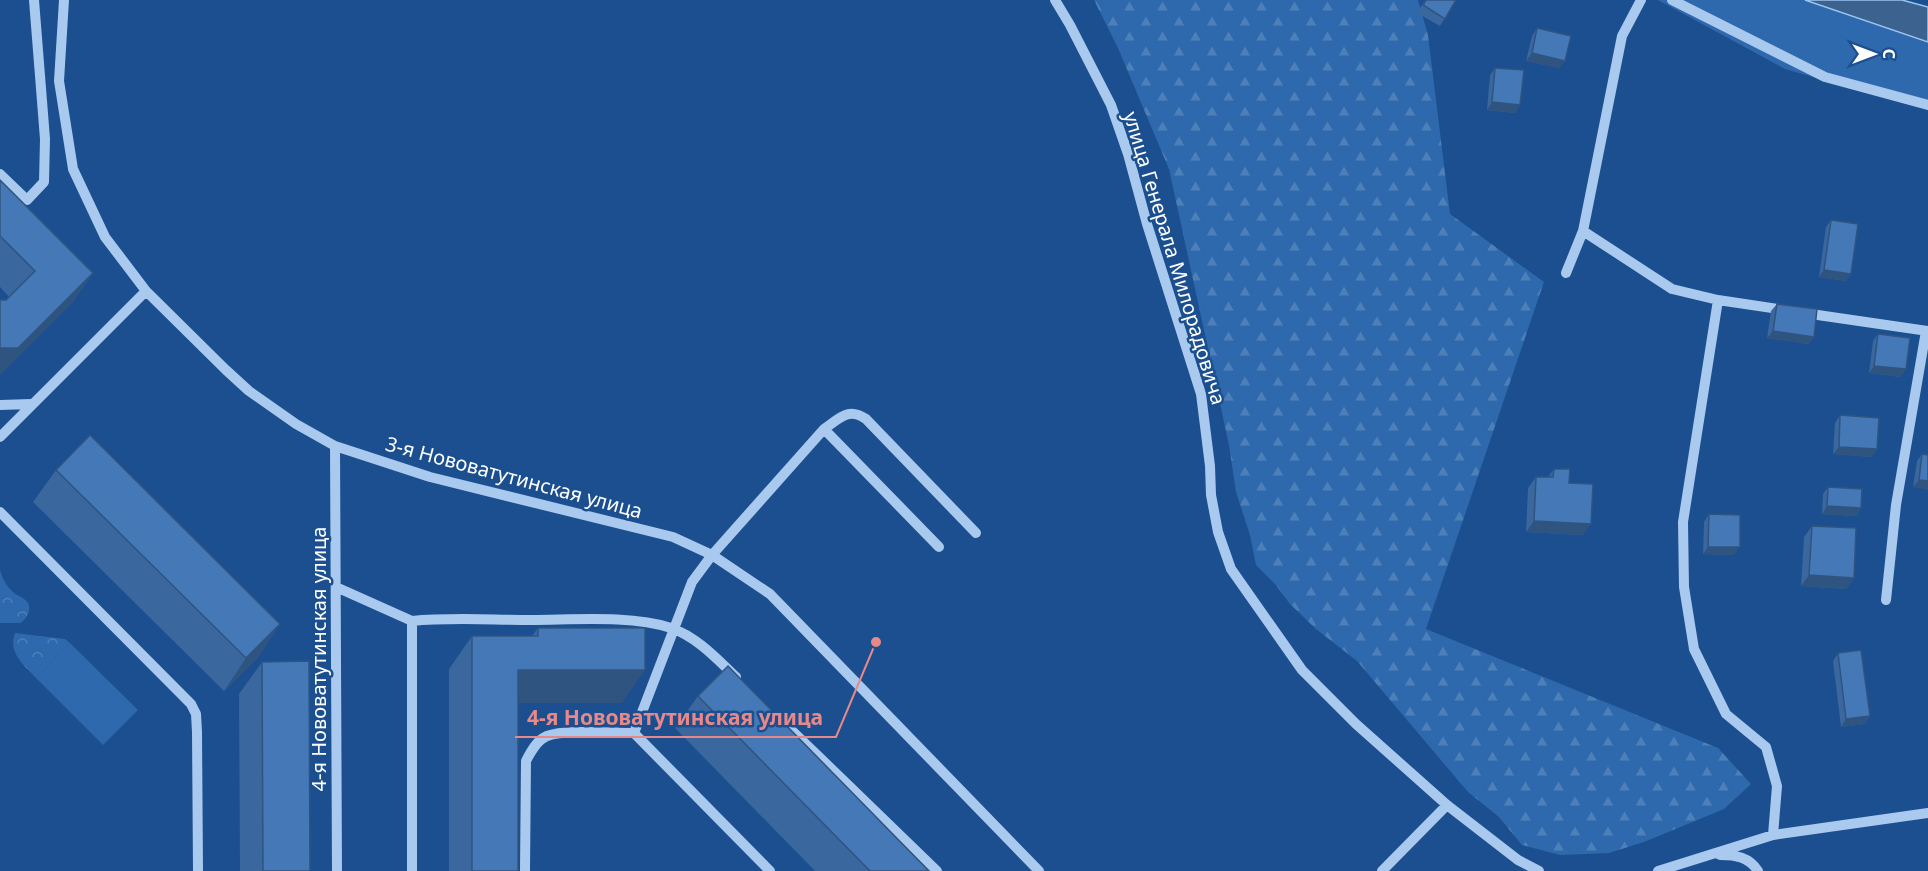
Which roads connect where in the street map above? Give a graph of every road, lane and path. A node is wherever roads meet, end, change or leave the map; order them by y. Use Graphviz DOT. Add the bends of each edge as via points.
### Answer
graph roads {
  1 [pos="34,0"];
  2 [pos="64,0"];
  3 [pos="1055,0"];
  4 [pos="1641,0"];
  5 [pos="1672,0"];
  6 [pos="1928,105"];
  7 [pos="0,174"];
  8 [pos="1583,231"];
  9 [pos="1566,273"];
  10 [pos="146,291"];
  11 [pos="1718,300"];
  12 [pos="1927,331"];
  13 [pos="31,404"];
  14 [pos="0,405"];
  15 [pos="825,429"];
  16 [pos="0,437"];
  17 [pos="336,446"];
  18 [pos="0,512"];
  19 [pos="976,533"];
  20 [pos="939,547"];
  21 [pos="712,555"];
  22 [pos="336,587"];
  23 [pos="1886,600"];
  24 [pos="412,621"];
  25 [pos="673,629"];
  26 [pos="741,682"];
  27 [pos="772,712"];
  28 [pos="634,733"];
  29 [pos="1447,805"];
  30 [pos="1928,813"];
  31 [pos="1773,835"];
  32 [pos="1708,854"];
  33 [pos="198,871"];
  34 [pos="337,871"];
  35 [pos="412,871"];
  36 [pos="525,871"];
  37 [pos="770,871"];
  38 [pos="937,871"];
  39 [pos="1039,871"];
  40 [pos="1382,871"];
  41 [pos="1539,871"];
  42 [pos="1658,871"];
  43 [pos="1758,871"];
  1 -- 7 [label="street" via="45,139 44,182 27,200"];
  2 -- 10 [label="street, 3-я Нововатутинская улица" via="59,81 73,169 105,237"];
  3 -- 29 [label="street, улица Генерала Милорадовича" via="1111,105 1128,154 1201,394 1211,495 1231,569 1302,670"];
  4 -- 8 [label="street" via="1622,36"];
  5 -- 6 [label="street" via="1825,77"];
  8 -- 9 [label="street"];
  8 -- 11 [label="street" via="1672,289"];
  10 -- 13 [label="street"];
  10 -- 17 [label="street, 3-я Нововатутинская улица" via="249,391"];
  11 -- 12 [label="street"];
  11 -- 31 [label="street" via="1683,522 1684,587 1694,649 1726,714 1766,747 1777,786"];
  12 -- 23 [label="street" via="1896,505"];
  13 -- 14 [label="street"];
  13 -- 16 [label="street"];
  15 -- 19 [label="street" via="851,413 866,419"];
  15 -- 20 [label="street"];
  15 -- 21 [label="street"];
  17 -- 21 [label="street, 3-я Нововатутинская улица" via="430,477 673,537"];
  17 -- 22 [label="street, 4-я Нововатутинская улица"];
  18 -- 33 [label="street" via="191,704 197,732"];
  21 -- 25 [label="street" via="692,582"];
  21 -- 39 [label="street, 3-я Нововатутинская улица" via="770,594"];
  22 -- 24 [label="street"];
  22 -- 34 [label="street, 4-я Нововатутинская улица"];
  24 -- 25 [label="street" via="649,622"];
  24 -- 35 [label="street"];
  25 -- 26 [label="street" via="713,654"];
  25 -- 28 [label="street"];
  27 -- 38 [label="street"];
  28 -- 36 [label="street" via="568,733 547,736 534,745 526,761"];
  28 -- 37 [label="street"];
  29 -- 40 [label="street"];
  29 -- 41 [label="street, улица Генерала Милорадовича" via="1518,860"];
  30 -- 31 [label="street"];
  31 -- 32 [label="street"];
  32 -- 42 [label="street"];
  32 -- 43 [label="street" via="1744,858"];
}
